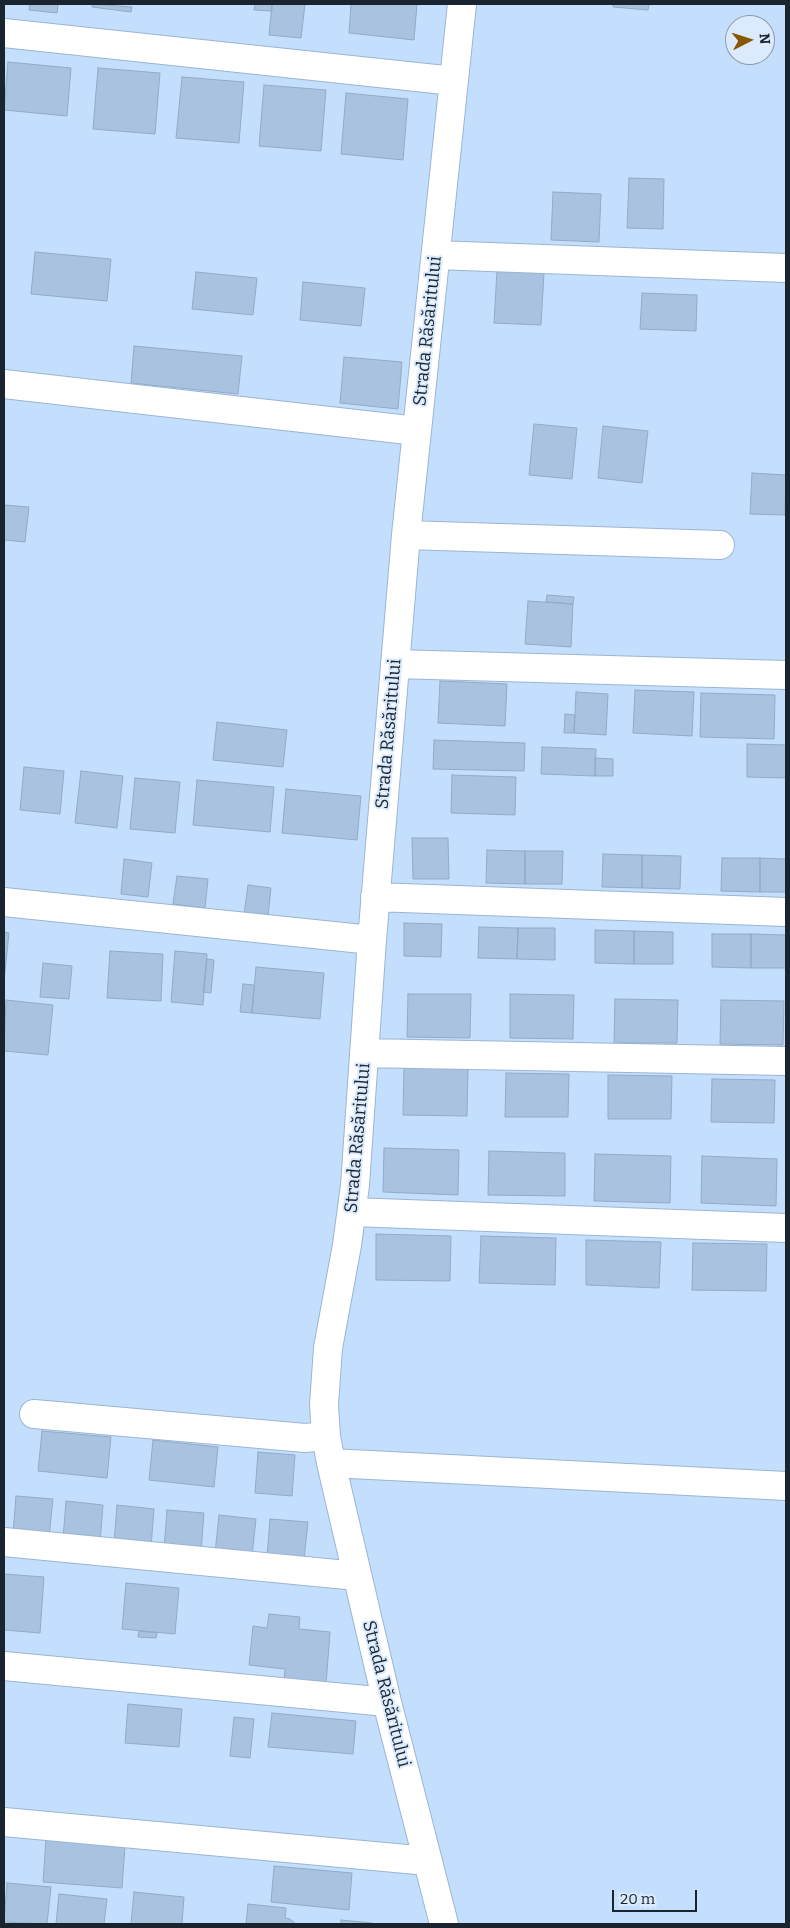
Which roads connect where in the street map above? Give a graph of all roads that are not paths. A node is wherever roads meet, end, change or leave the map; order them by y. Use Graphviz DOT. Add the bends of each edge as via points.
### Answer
graph roads {
  1 [pos="462,4"];
  2 [pos="4,33"];
  3 [pos="454,81"];
  4 [pos="436,255"];
  5 [pos="786,268"];
  6 [pos="4,384"];
  7 [pos="418,432"];
  8 [pos="406,535"];
  9 [pos="720,545"];
  10 [pos="395,664"];
  11 [pos="786,675"];
  12 [pos="375,897"];
  13 [pos="4,902"];
  14 [pos="786,912"];
  15 [pos="372,940"];
  16 [pos="364,1054"];
  17 [pos="786,1061"];
  18 [pos="352,1212"];
  19 [pos="786,1228"];
  20 [pos="34,1414"];
  21 [pos="326,1436"];
  22 [pos="331,1463"];
  23 [pos="786,1486"];
  24 [pos="4,1542"];
  25 [pos="357,1576"];
  26 [pos="4,1666"];
  27 [pos="387,1702"];
  28 [pos="4,1822"];
  29 [pos="428,1861"];
  30 [pos="444,1924"];
  1 -- 3 [label="street, Strada Răsăritului"];
  2 -- 3 [label="street"];
  3 -- 4 [label="street, Strada Răsăritului"];
  4 -- 5 [label="street"];
  4 -- 7 [label="street, Strada Răsăritului"];
  6 -- 7 [label="street"];
  7 -- 8 [label="street, Strada Răsăritului"];
  8 -- 9 [label="street"];
  8 -- 10 [label="street, Strada Răsăritului"];
  10 -- 11 [label="street"];
  10 -- 12 [label="street, Strada Răsăritului"];
  12 -- 14 [label="street"];
  12 -- 15 [label="street, Strada Răsăritului"];
  13 -- 15 [label="street"];
  15 -- 16 [label="street, Strada Răsăritului"];
  16 -- 17 [label="street"];
  16 -- 18 [label="street, Strada Răsăritului"];
  18 -- 19 [label="street"];
  18 -- 21 [label="street, Strada Răsăritului" via="328,1348 324,1405"];
  20 -- 21 [label="street" via="305,1438"];
  21 -- 22 [label="street, Strada Răsăritului"];
  22 -- 23 [label="street"];
  22 -- 25 [label="street, Strada Răsăritului"];
  24 -- 25 [label="street"];
  25 -- 27 [label="street, Strada Răsăritului"];
  26 -- 27 [label="street"];
  27 -- 29 [label="street, Strada Răsăritului"];
  28 -- 29 [label="street"];
  29 -- 30 [label="street, Strada Răsăritului"];
}
